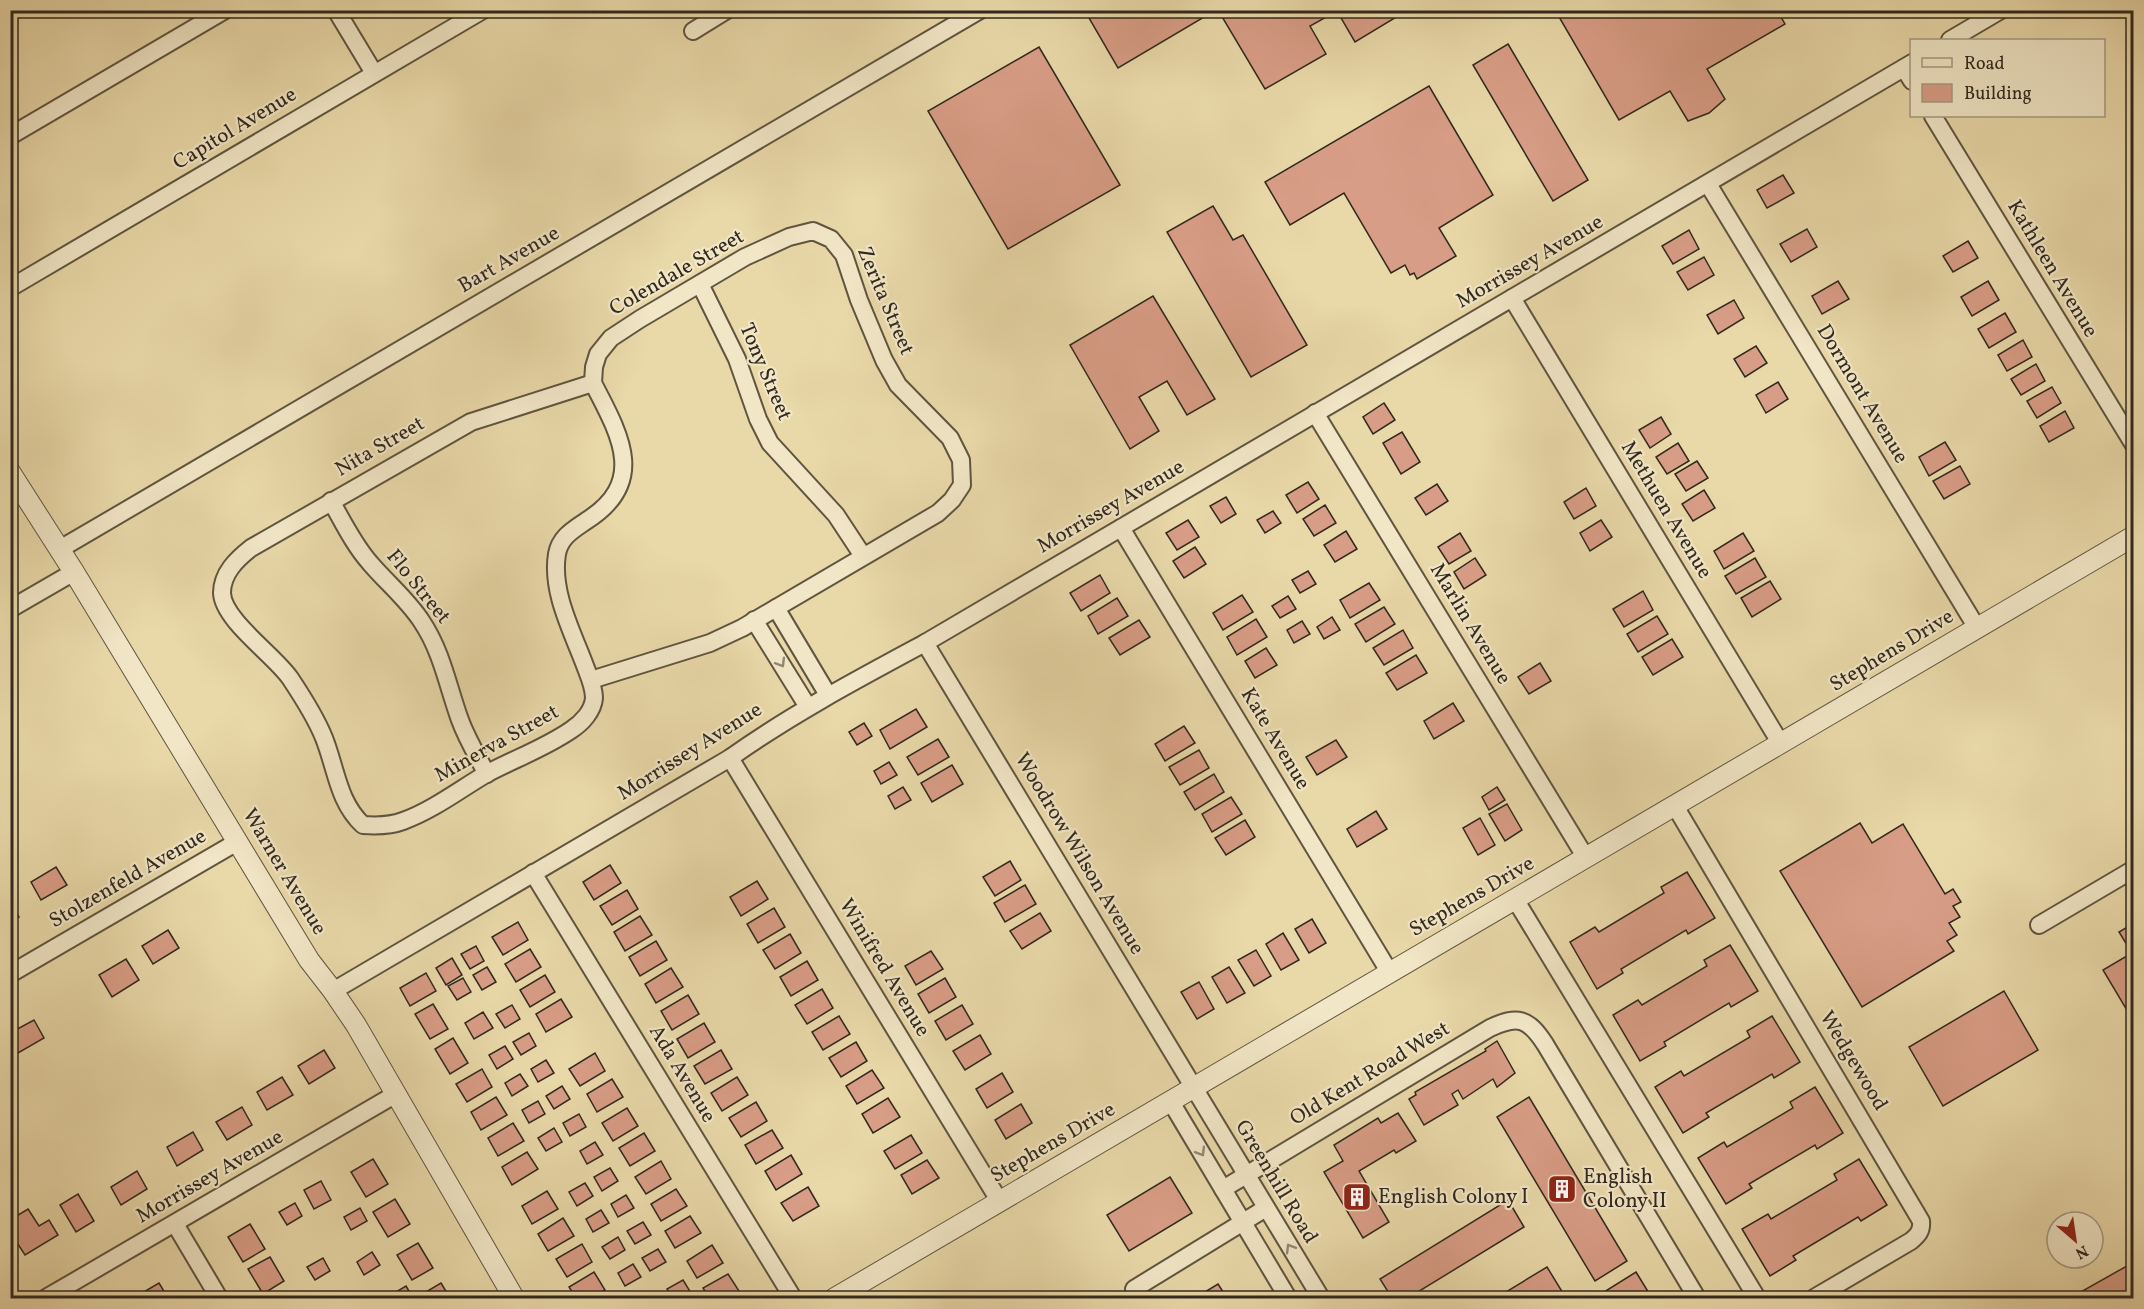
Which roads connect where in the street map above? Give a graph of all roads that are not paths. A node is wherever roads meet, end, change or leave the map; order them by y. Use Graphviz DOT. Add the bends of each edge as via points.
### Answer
graph roads {
  1 [pos="225,10"];
  2 [pos="336,10"];
  3 [pos="483,10"];
  4 [pos="727,10"];
  5 [pos="980,10"];
  6 [pos="2001,10"];
  7 [pos="693,31"];
  8 [pos="1952,39"];
  9 [pos="1909,71"];
  10 [pos="374,74"];
  11 [pos="1933,117"];
  12 [pos="10,136"];
  13 [pos="1708,184"];
  14 [pos="813,231"];
  15 [pos="700,284"];
  16 [pos="10,288"];
  17 [pos="1512,298"];
  18 [pos="593,383"];
  19 [pos="1315,414"];
  20 [pos="2133,445"];
  21 [pos="10,472"];
  22 [pos="331,501"];
  23 [pos="1121,528"];
  24 [pos="2133,536"];
  25 [pos="60,549"];
  26 [pos="864,555"];
  27 [pos="74,572"];
  28 [pos="776,608"];
  29 [pos="10,609"];
  30 [pos="754,620"];
  31 [pos="1977,628"];
  32 [pos="925,643"];
  33 [pos="591,680"];
  34 [pos="828,695"];
  35 [pos="808,707"];
  36 [pos="1781,744"];
  37 [pos="729,758"];
  38 [pos="487,774"];
  39 [pos="1675,806"];
  40 [pos="363,825"];
  41 [pos="237,842"];
  42 [pos="1586,858"];
  43 [pos="2133,868"];
  44 [pos="533,873"];
  45 [pos="1515,899"];
  46 [pos="2039,925"];
  47 [pos="1390,973"];
  48 [pos="10,974"];
  49 [pos="333,990"];
  50 [pos="1195,1088"];
  51 [pos="396,1094"];
  52 [pos="1171,1102"];
  53 [pos="1246,1175"];
  54 [pos="1223,1189"];
  55 [pos="1000,1202"];
  56 [pos="1266,1208"];
  57 [pos="1243,1223"];
  58 [pos="175,1224"];
  59 [pos="1134,1289"];
  60 [pos="46,1299"];
  61 [pos="219,1299"];
  62 [pos="514,1299"];
  63 [pos="793,1299"];
  64 [pos="836,1299"];
  65 [pos="1288,1299"];
  66 [pos="1321,1299"];
  67 [pos="1697,1299"];
  68 [pos="1757,1299"];
  69 [pos="1814,1299"];
  1 -- 12 [label="street"];
  2 -- 10 [label="street"];
  3 -- 10 [label="street, Capitol Avenue"];
  4 -- 7 [label="street"];
  5 -- 25 [label="street, Bart Avenue"];
  6 -- 8 [label="street"];
  9 -- 13 [label="street, Morrissey Avenue"];
  10 -- 16 [label="street, Capitol Avenue"];
  11 -- 20 [label="street, Kathleen Avenue"];
  13 -- 17 [label="street, Morrissey Avenue"];
  13 -- 31 [label="street, Dormont Avenue"];
  14 -- 15 [label="street, Colendale Street" via="745,257"];
  14 -- 26 [label="street, Zerita Street" via="831,239 844,255 884,360 898,384 950,438 961,460 962,485 952,500 938,513"];
  15 -- 18 [label="street, Colendale Street" via="611,338 598,354"];
  15 -- 26 [label="street, Tony Street" via="737,359 770,443 836,515"];
  17 -- 19 [label="street, Morrissey Avenue"];
  17 -- 36 [label="street, Methuen Avenue"];
  18 -- 22 [label="street, Nita Street" via="471,422"];
  18 -- 33 [label="street" via="620,441 625,465 609,503 568,533 556,558 560,598"];
  19 -- 23 [label="street, Morrissey Avenue"];
  19 -- 42 [label="street, Marlin Avenue"];
  21 -- 25 [label="street, Warner Avenue"];
  22 -- 38 [label="street, Flo Street" via="369,562 422,620 435,644 468,739"];
  22 -- 40 [label="street, Nita Street" via="250,548 226,575 222,594 239,625 290,677 324,738 348,808"];
  23 -- 32 [label="street, Morrissey Avenue"];
  23 -- 47 [label="street, Kate Avenue"];
  24 -- 31 [label="street, Stephens Drive"];
  25 -- 27 [label="street, Warner Avenue"];
  26 -- 28 [label="street"];
  27 -- 29 [label="street"];
  27 -- 41 [label="street, Warner Avenue"];
  28 -- 30 [label="street"];
  28 -- 34 [label="street"];
  30 -- 33 [label="street" via="710,643"];
  30 -- 35 [label="street, one-way"];
  31 -- 36 [label="street, Stephens Drive"];
  32 -- 34 [label="street, Morrissey Avenue"];
  32 -- 50 [label="street, Woodrow Wilson Avenue"];
  33 -- 38 [label="street, Minerva Street" via="592,708 584,720"];
  34 -- 35 [label="street, Morrissey Avenue"];
  35 -- 37 [label="street, Morrissey Avenue"];
  36 -- 39 [label="street, Stephens Drive"];
  37 -- 44 [label="street, Morrissey Avenue"];
  37 -- 55 [label="street, Winifred Avenue"];
  38 -- 40 [label="street, Minerva Street" via="403,821"];
  39 -- 42 [label="street, Stephens Drive"];
  39 -- 69 [label="street, Wedgewood" via="1921,1221 1919,1235 1911,1241"];
  41 -- 48 [label="street, Stolzenfeld Avenue"];
  41 -- 49 [label="street, Warner Avenue" via="309,960"];
  42 -- 45 [label="street, Stephens Drive"];
  43 -- 46 [label="street"];
  44 -- 49 [label="street, Morrissey Avenue"];
  44 -- 63 [label="street, Ada Avenue"];
  45 -- 47 [label="street, Stephens Drive"];
  45 -- 68 [label="street"];
  47 -- 50 [label="street, Stephens Drive"];
  49 -- 51 [label="street, Warner Avenue"];
  50 -- 52 [label="street, Stephens Drive"];
  50 -- 53 [label="street, Greenhill Road"];
  51 -- 58 [label="street, Morrissey Avenue"];
  51 -- 62 [label="street, Warner Avenue"];
  52 -- 54 [label="street, one-way"];
  52 -- 55 [label="street, Stephens Drive"];
  53 -- 54 [label="street, Old Kent Road West"];
  53 -- 56 [label="street, Greenhill Road"];
  53 -- 67 [label="street, Old Kent Road West" via="1490,1028 1507,1020 1520,1020 1541,1037"];
  54 -- 57 [label="street"];
  55 -- 64 [label="street, Stephens Drive"];
  56 -- 57 [label="street"];
  66 -- 56 [label="street, Greenhill Road, one-way"];
  57 -- 59 [label="street"];
  57 -- 65 [label="street"];
  58 -- 60 [label="street, Morrissey Avenue"];
  58 -- 61 [label="street"];
}
